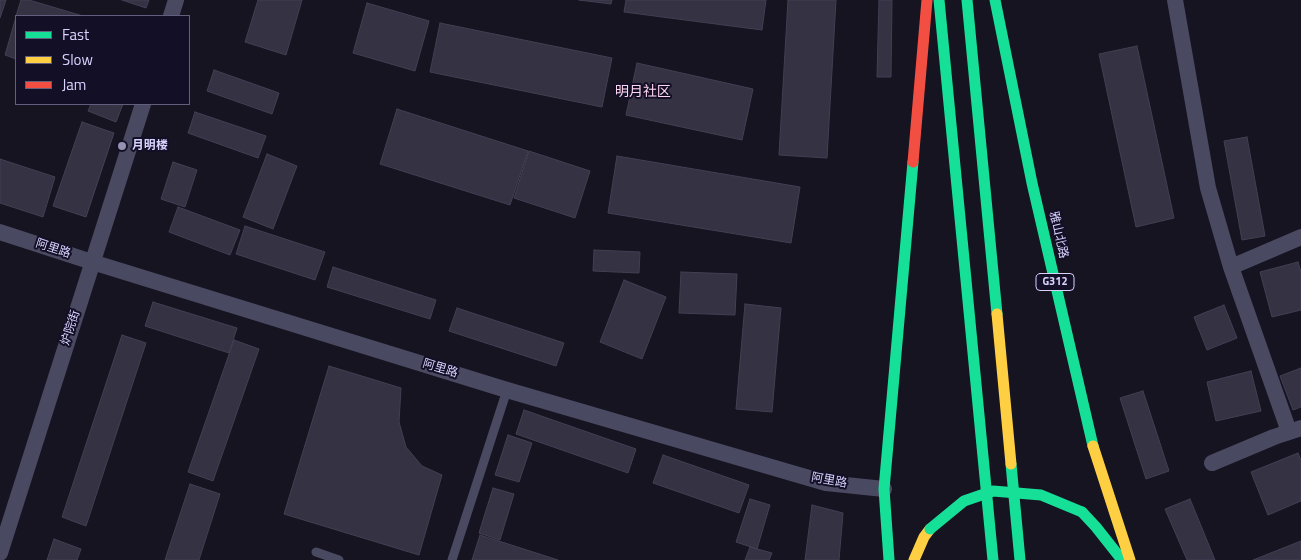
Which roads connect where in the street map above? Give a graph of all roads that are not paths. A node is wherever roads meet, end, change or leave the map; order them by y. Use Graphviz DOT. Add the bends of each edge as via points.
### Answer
graph roads {
  1 [pos="176,0"];
  2 [pos="927,0"];
  3 [pos="939,0"];
  4 [pos="968,0"];
  5 [pos="995,0"];
  6 [pos="1175,0"];
  7 [pos="171,15"];
  8 [pos="143,105"];
  9 [pos="0,232"];
  10 [pos="1301,237"];
  11 [pos="92,262"];
  12 [pos="1231,267"];
  13 [pos="507,390"];
  14 [pos="1294,430"];
  15 [pos="1212,463"];
  16 [pos="884,489"];
  17 [pos="316,552"];
  18 [pos="0,553"];
  19 [pos="339,560"];
  20 [pos="452,560"];
  21 [pos="889,560"];
  22 [pos="914,560"];
  23 [pos="993,560"];
  24 [pos="1020,560"];
  25 [pos="1122,560"];
  26 [pos="1130,560"];
  1 -- 7 [label="street"];
  2 -- 16 [label="main road"];
  3 -- 23 [label="main road"];
  4 -- 24 [label="main road"];
  5 -- 26 [label="main road, 雅山北路 / G312" via="1032,183 1094,450"];
  6 -- 12 [label="street" via="1208,188"];
  8 -- 11 [label="street, 炉院街"];
  9 -- 11 [label="street, 阿里路"];
  10 -- 12 [label="street"];
  11 -- 13 [label="street, 阿里路"];
  11 -- 18 [label="street, 炉院街"];
  12 -- 14 [label="street" via="1286,423"];
  13 -- 16 [label="street, 阿里路" via="826,483"];
  13 -- 20 [label="lane"];
  14 -- 15 [label="street"];
  16 -- 21 [label="main road"];
  17 -- 19 [label="lane"];
  22 -- 25 [label="main road, bridge" via="930,529 964,501 993,491 1040,495 1082,512"];
}
